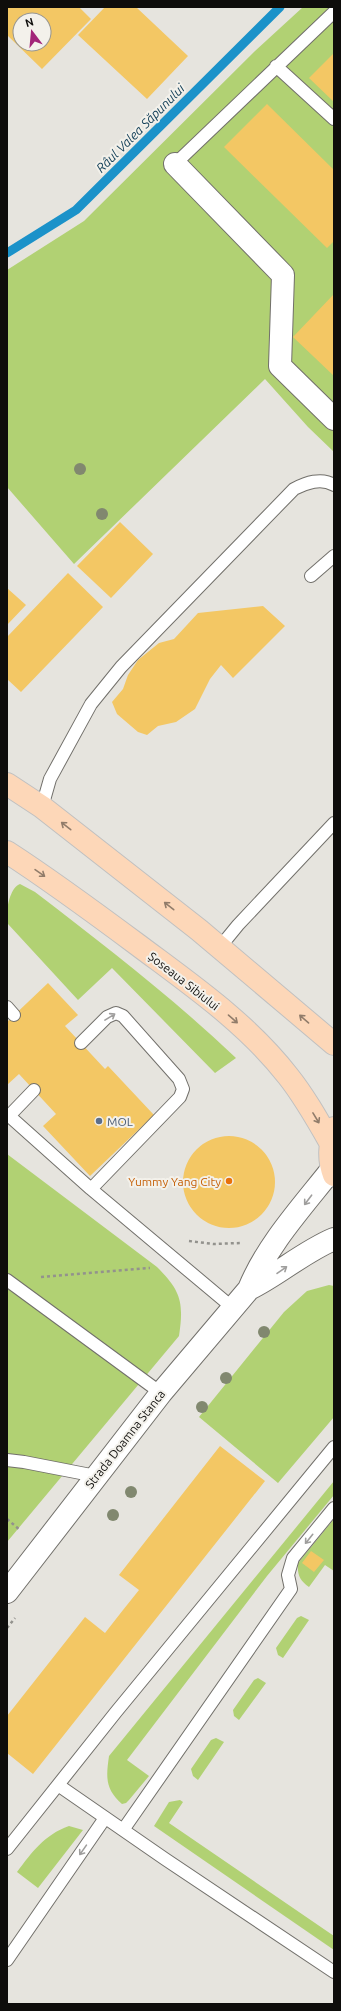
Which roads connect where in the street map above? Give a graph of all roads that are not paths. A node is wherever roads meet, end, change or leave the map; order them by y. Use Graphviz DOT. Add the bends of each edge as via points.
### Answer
graph roads {
  1 [pos="334,12"];
  2 [pos="276,66"];
  3 [pos="334,119"];
  4 [pos="176,164"];
  5 [pos="332,414"];
  6 [pos="334,485"];
  7 [pos="334,556"];
  8 [pos="311,576"];
  9 [pos="7,784"];
  10 [pos="42,807"];
  11 [pos="334,823"];
  12 [pos="7,852"];
  13 [pos="220,947"];
  14 [pos="81,1043"];
  15 [pos="334,1044"];
  16 [pos="34,1090"];
  17 [pos="8,1115"];
  18 [pos="332,1135"];
  19 [pos="333,1172"];
  20 [pos="91,1189"];
  21 [pos="334,1239"];
  22 [pos="7,1280"];
  23 [pos="249,1290"];
  24 [pos="233,1308"];
  25 [pos="161,1393"];
  26 [pos="334,1447"];
  27 [pos="7,1460"];
  28 [pos="96,1476"];
  29 [pos="334,1508"];
  30 [pos="7,1592"];
  31 [pos="58,1785"];
  32 [pos="106,1818"];
  33 [pos="123,1830"];
  34 [pos="7,1849"];
  35 [pos="7,1960"];
  36 [pos="334,1972"];
  1 -- 2 [label="lane"];
  2 -- 3 [label="lane"];
  2 -- 4 [label="lane"];
  4 -- 5 [label="street" via="283,275 280,366"];
  6 -- 10 [label="lane" via="316,481 294,489 121,667 91,704 50,779"];
  7 -- 8 [label="lane"];
  9 -- 10 [label="main road"];
  13 -- 10 [label="main road, one-way"];
  11 -- 13 [label="lane"];
  12 -- 18 [label="main road, Șoseaua Sibiului, one-way" via="192,985 235,1021 264,1048 287,1075"];
  15 -- 13 [label="main road, one-way"];
  14 -- 20 [label="lane, one-way" via="107,1017 116,1013 123,1016 179,1079 182,1089 180,1097"];
  16 -- 17 [label="lane"];
  17 -- 20 [label="lane"];
  18 -- 19 [label="main road, Șoseaua Sibiului"];
  19 -- 23 [label="street, Strada Doamna Stanca, one-way" via="266,1257"];
  20 -- 24 [label="lane"];
  23 -- 21 [label="street, Strada Doamna Stanca, one-way"];
  22 -- 25 [label="lane"];
  23 -- 24 [label="street, Strada Doamna Stanca"];
  24 -- 25 [label="street, Strada Doamna Stanca"];
  25 -- 28 [label="street, Strada Doamna Stanca"];
  26 -- 31 [label="lane"];
  27 -- 28 [label="lane"];
  28 -- 30 [label="street, Strada Doamna Stanca"];
  29 -- 33 [label="lane, one-way" via="293,1558 288,1575 291,1589"];
  31 -- 32 [label="lane"];
  31 -- 34 [label="lane"];
  32 -- 33 [label="lane"];
  32 -- 35 [label="lane, one-way"];
  33 -- 36 [label="lane"];
}
